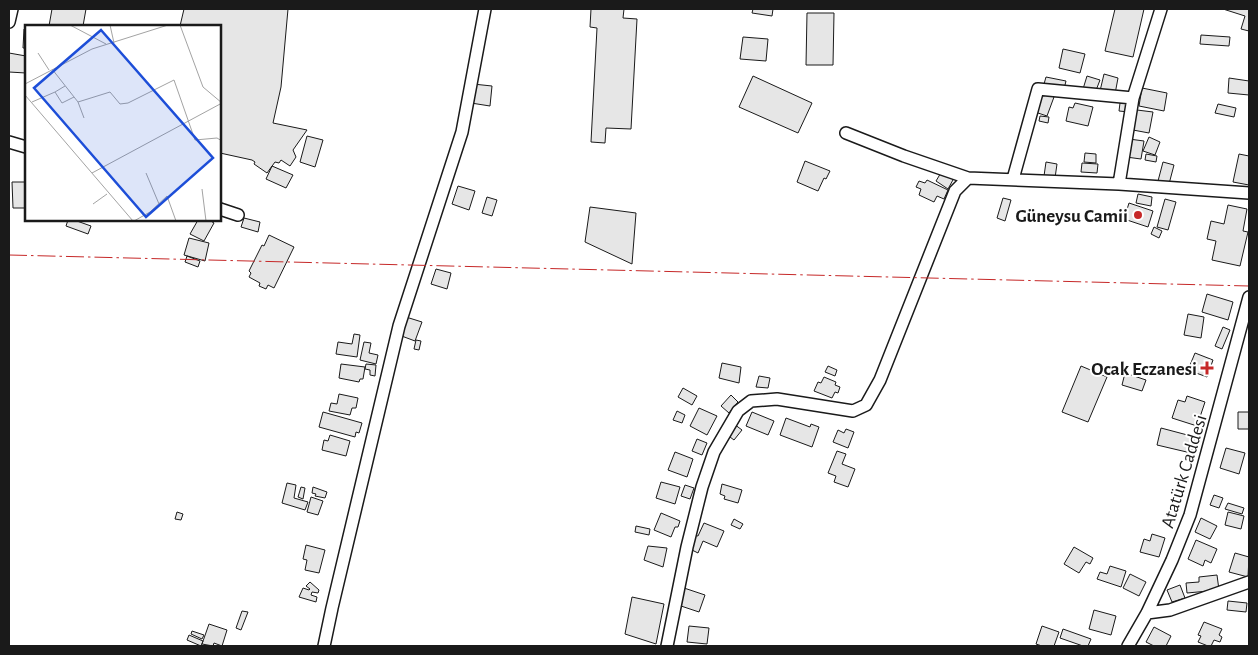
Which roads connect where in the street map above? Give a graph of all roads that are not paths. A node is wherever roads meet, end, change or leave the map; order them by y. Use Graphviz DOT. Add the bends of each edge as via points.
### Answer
graph roads {
  1 [pos="12,9"];
  2 [pos="485,9"];
  3 [pos="1161,9"];
  4 [pos="9,22"];
  5 [pos="1133,98"];
  6 [pos="846,133"];
  7 [pos="9,142"];
  8 [pos="25,148"];
  9 [pos="968,178"];
  10 [pos="1012,179"];
  11 [pos="1119,184"];
  12 [pos="1249,193"];
  13 [pos="221,209"];
  14 [pos="238,215"];
  15 [pos="1249,297"];
  16 [pos="1249,582"];
  17 [pos="1147,613"];
  18 [pos="324,646"];
  19 [pos="667,646"];
  20 [pos="1128,646"];
  1 -- 4 [label="street"];
  2 -- 18 [label="street" via="462,132 399,326"];
  3 -- 5 [label="street"];
  5 -- 10 [label="street" via="1038,89"];
  5 -- 11 [label="street"];
  6 -- 9 [label="street"];
  7 -- 8 [label="street"];
  9 -- 10 [label="street"];
  9 -- 19 [label="street" via="955,191 880,380 866,405 853,411 777,400 751,401 738,410 714,452 702,487"];
  10 -- 11 [label="street"];
  11 -- 12 [label="street"];
  13 -- 14 [label="street"];
  15 -- 17 [label="street, Atatürk Caddesi" via="1190,515"];
  16 -- 17 [label="street" via="1170,610"];
  17 -- 20 [label="street, Atatürk Caddesi"];
}
